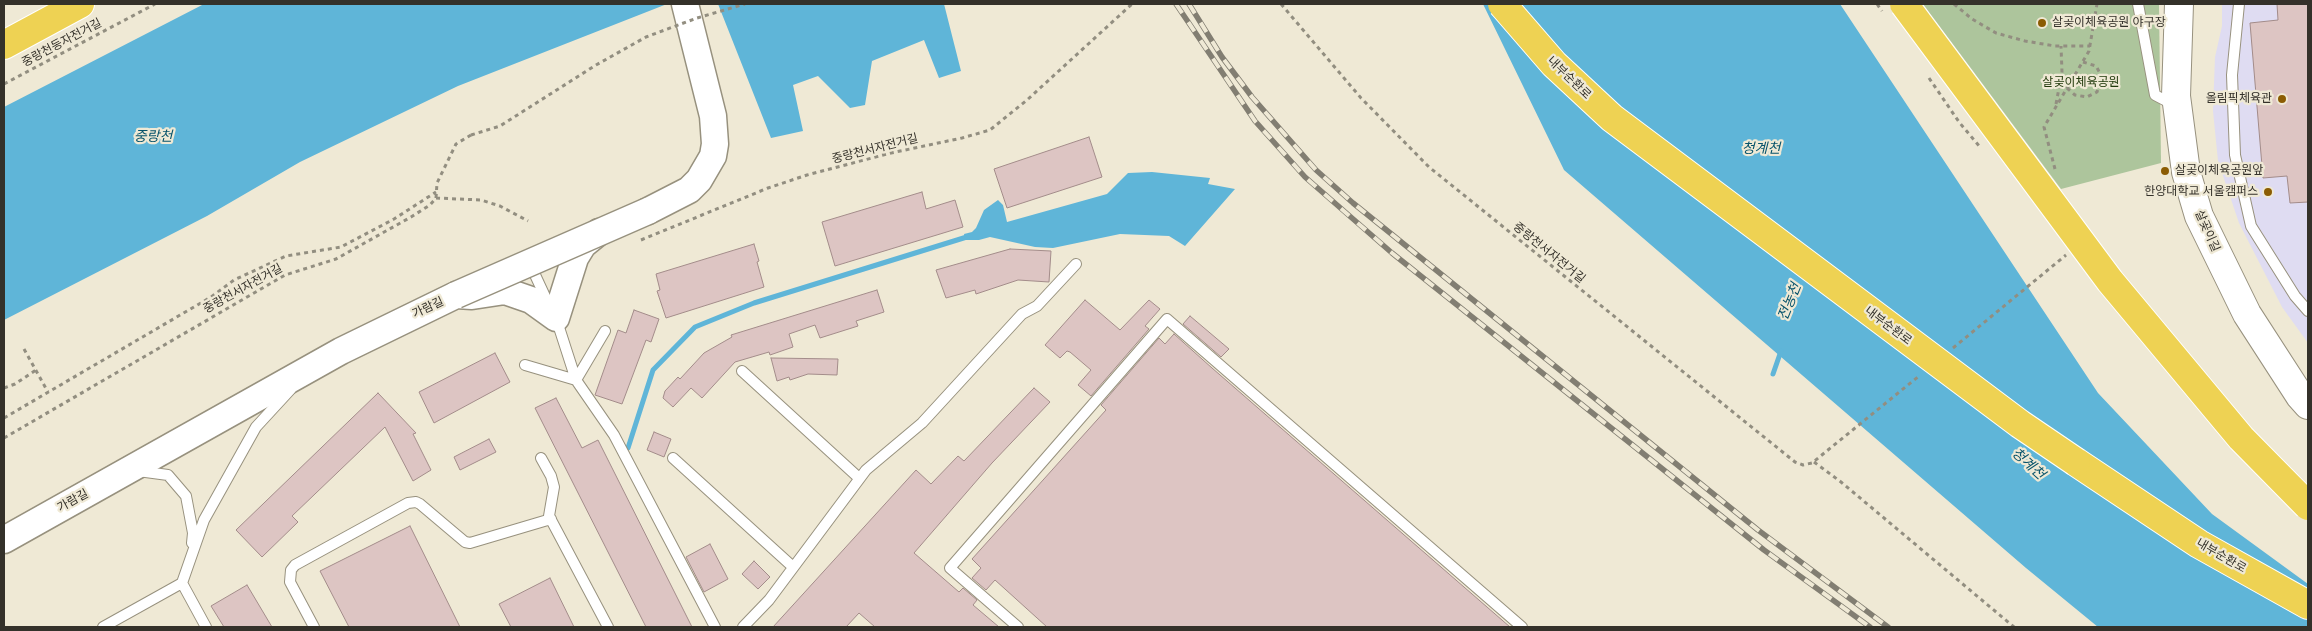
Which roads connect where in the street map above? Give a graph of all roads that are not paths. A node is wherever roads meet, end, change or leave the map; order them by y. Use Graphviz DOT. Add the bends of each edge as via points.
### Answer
graph roads {
  1 [pos="80,4"];
  2 [pos="686,4"];
  3 [pos="1502,4"];
  4 [pos="1904,4"];
  5 [pos="2138,4"];
  6 [pos="2179,4"];
  7 [pos="2196,4"];
  8 [pos="2239,4"];
  9 [pos="4,44"];
  10 [pos="2177,108"];
  11 [pos="599,232"];
  12 [pos="530,263"];
  13 [pos="1076,264"];
  14 [pos="456,295"];
  15 [pos="2308,311"];
  16 [pos="556,318"];
  17 [pos="604,332"];
  18 [pos="524,365"];
  19 [pos="310,368"];
  20 [pos="742,371"];
  21 [pos="2308,378"];
  22 [pos="576,380"];
  23 [pos="2308,405"];
  24 [pos="541,458"];
  25 [pos="672,458"];
  26 [pos="130,469"];
  27 [pos="859,478"];
  28 [pos="2308,506"];
  29 [pos="551,519"];
  30 [pos="4,540"];
  31 [pos="190,563"];
  32 [pos="793,567"];
  33 [pos="182,583"];
  34 [pos="2308,605"];
  35 [pos="103,627"];
  36 [pos="206,627"];
  37 [pos="314,627"];
  38 [pos="608,627"];
  39 [pos="715,627"];
  40 [pos="743,627"];
  41 [pos="1018,627"];
  42 [pos="1522,627"];
  1 -- 9 [label="highway"];
  2 -- 11 [label="street, 가람길, bridge" via="712,116 713,156 689,190"];
  3 -- 34 [label="highway, 내부순환로, bridge" via="1554,64 1612,118 2020,424 2198,544"];
  4 -- 28 [label="highway, bridge" via="2110,281 2241,438"];
  5 -- 10 [label="lane" via="2154,95"];
  6 -- 10 [label="main road, 살곶이길"];
  7 -- 21 [label="main road, 살곶이길" via="2193,95 2202,168 2212,202 2262,305"];
  8 -- 15 [label="lane" via="2232,75 2235,155 2251,226"];
  10 -- 23 [label="main road, 살곶이길" via="2186,172 2199,216 2247,314"];
  11 -- 12 [label="street, 가람길, bridge"];
  11 -- 16 [label="street" via="583,245 575,258"];
  12 -- 14 [label="street, 가람길, bridge"];
  12 -- 16 [label="lane"];
  13 -- 27 [label="lane" via="1037,306 1022,314 919,426"];
  14 -- 16 [label="street" via="505,291 531,300"];
  14 -- 19 [label="street, 가람길"];
  16 -- 22 [label="lane"];
  17 -- 22 [label="lane"];
  18 -- 22 [label="lane"];
  19 -- 26 [label="street, 가람길"];
  19 -- 31 [label="lane" via="256,427 204,520"];
  20 -- 27 [label="lane"];
  22 -- 39 [label="lane" via="614,435"];
  24 -- 29 [label="lane" via="554,486 548,512"];
  25 -- 32 [label="lane"];
  26 -- 30 [label="street, 가람길"];
  26 -- 31 [label="lane" via="168,475 186,496 193,533"];
  27 -- 32 [label="lane"];
  29 -- 37 [label="lane" via="465,542 420,504 408,503 291,570 290,582"];
  29 -- 38 [label="lane"];
  31 -- 33 [label="lane"];
  32 -- 40 [label="lane" via="769,600"];
  33 -- 35 [label="lane"];
  33 -- 36 [label="lane"];
  41 -- 42 [label="lane" via="950,568 1167,319"];
}
